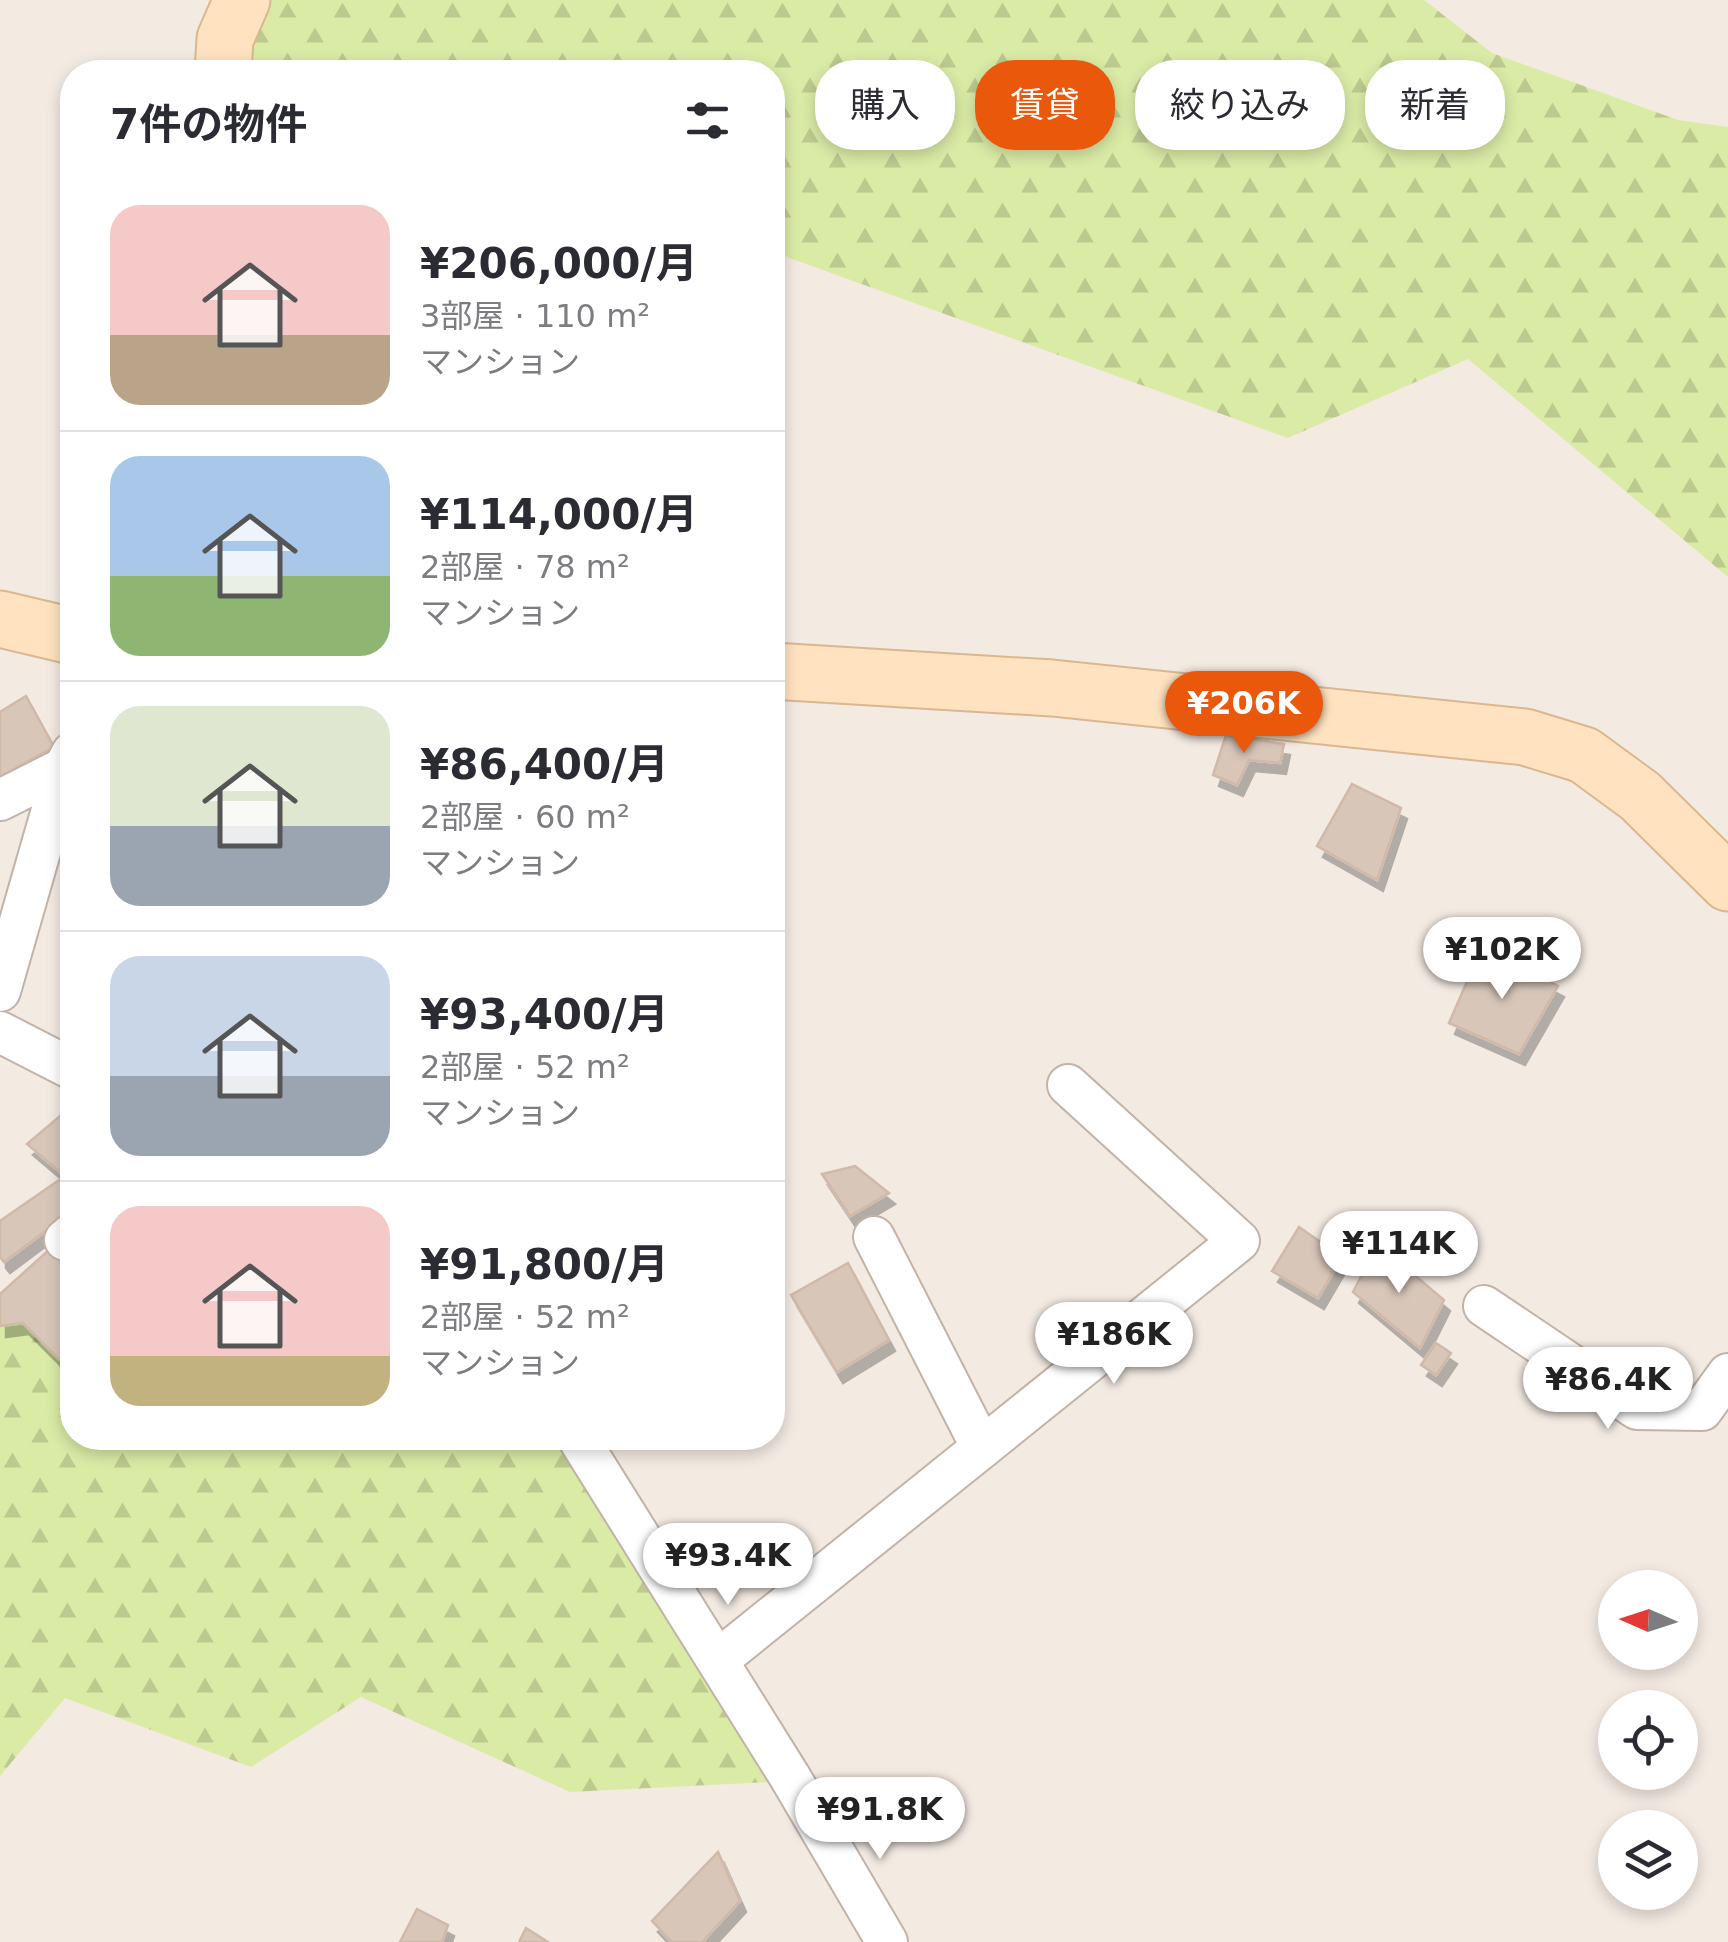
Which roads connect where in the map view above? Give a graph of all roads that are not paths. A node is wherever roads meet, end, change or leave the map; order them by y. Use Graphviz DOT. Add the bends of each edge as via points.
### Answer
graph roads {
  1 [pos="242,0"];
  2 [pos="224,60"];
  3 [pos="0,620"];
  4 [pos="60,633"];
  5 [pos="785,671"];
  6 [pos="60,766"];
  7 [pos="60,788"];
  8 [pos="0,800"];
  9 [pos="1728,883"];
  10 [pos="0,991"];
  11 [pos="0,1032"];
  12 [pos="60,1063"];
  13 [pos="1068,1085"];
  14 [pos="874,1237"];
  15 [pos="1484,1306"];
  16 [pos="1728,1374"];
  17 [pos="982,1448"];
  18 [pos="586,1450"];
  19 [pos="718,1660"];
  20 [pos="887,1942"];
  1 -- 2 [label="street"];
  3 -- 4 [label="street"];
  5 -- 9 [label="street" via="1052,688 1525,737 1598,765 1640,796"];
  6 -- 8 [label="street"];
  7 -- 10 [label="street"];
  11 -- 12 [label="street"];
  13 -- 17 [label="street" via="1239,1241"];
  14 -- 17 [label="street"];
  15 -- 16 [label="street" via="1637,1409 1702,1410"];
  17 -- 19 [label="street"];
  18 -- 19 [label="street"];
  19 -- 20 [label="street"];
}
